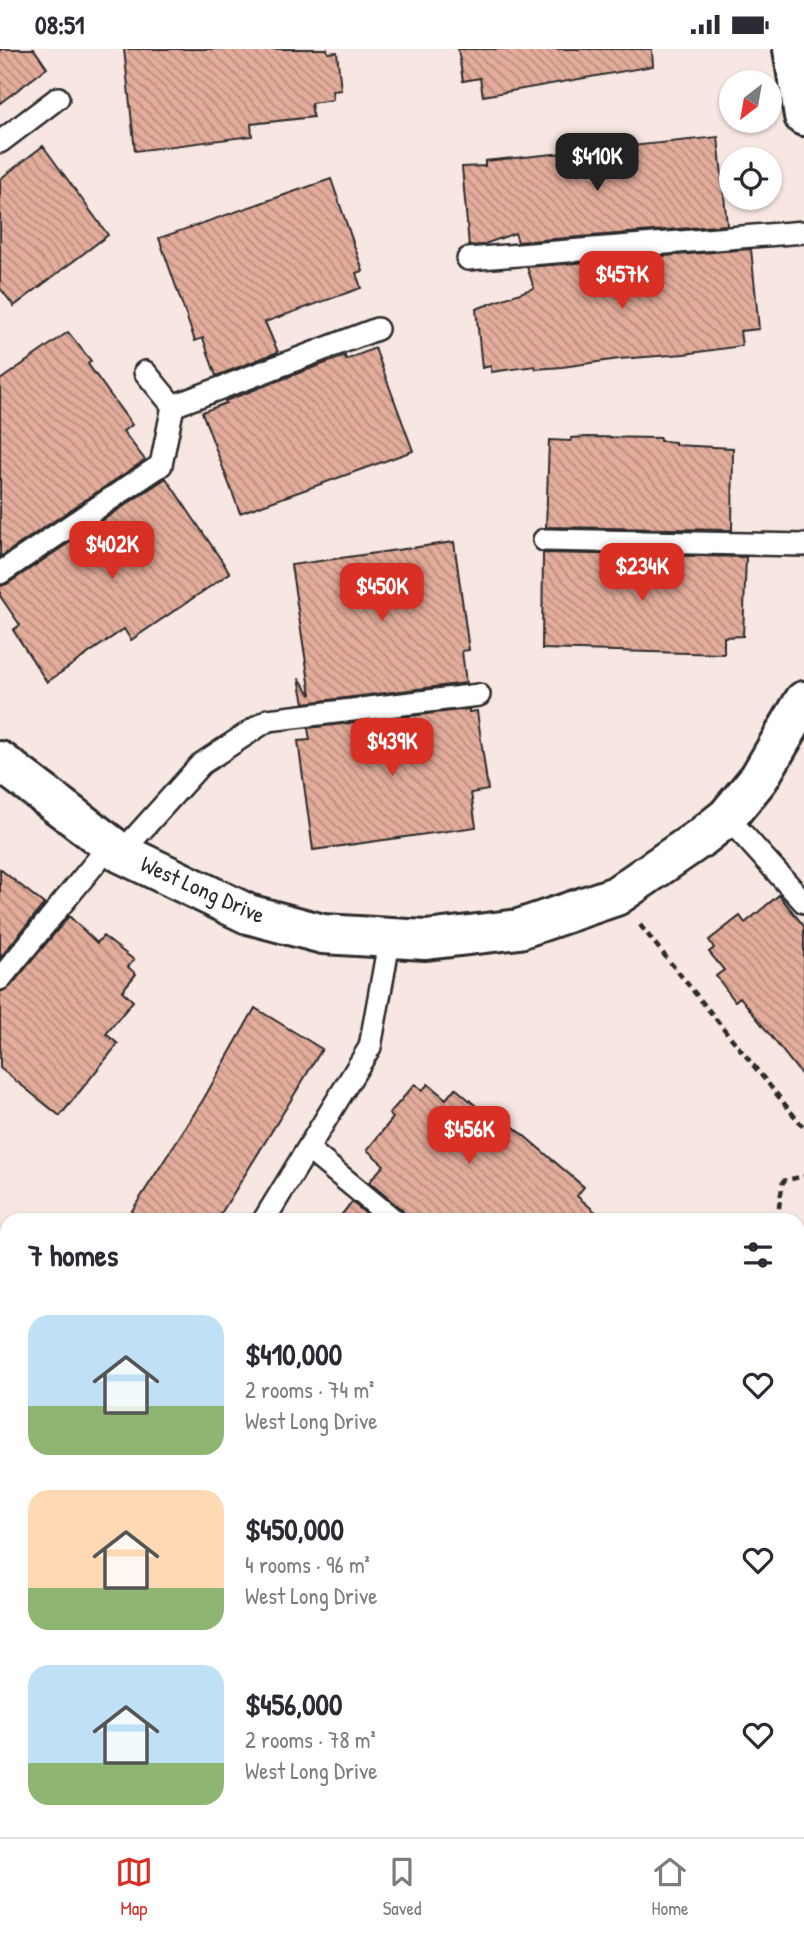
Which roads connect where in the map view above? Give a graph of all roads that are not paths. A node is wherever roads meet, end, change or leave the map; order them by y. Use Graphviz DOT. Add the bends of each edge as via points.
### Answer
graph roads {
  1 [pos="793,49"];
  2 [pos="58,98"];
  3 [pos="804,116"];
  4 [pos="0,142"];
  5 [pos="804,232"];
  6 [pos="468,259"];
  7 [pos="377,329"];
  8 [pos="145,372"];
  9 [pos="173,405"];
  10 [pos="544,540"];
  11 [pos="804,545"];
  12 [pos="0,573"];
  13 [pos="479,695"];
  14 [pos="804,701"];
  15 [pos="0,761"];
  16 [pos="727,817"];
  17 [pos="116,849"];
  18 [pos="804,902"];
  19 [pos="390,937"];
  20 [pos="0,979"];
  21 [pos="308,1149"];
  22 [pos="268,1213"];
  23 [pos="386,1213"];
  1 -- 3 [label="street"];
  2 -- 4 [label="lane"];
  5 -- 6 [label="lane"];
  7 -- 9 [label="lane"];
  8 -- 9 [label="lane"];
  9 -- 12 [label="lane" via="161,465"];
  10 -- 11 [label="lane"];
  13 -- 17 [label="lane" via="268,720 201,764"];
  14 -- 16 [label="street, West Long Drive" via="759,778"];
  15 -- 17 [label="street, West Long Drive"];
  16 -- 18 [label="lane"];
  16 -- 19 [label="street, West Long Drive" via="616,896 519,929 426,940"];
  17 -- 19 [label="street, West Long Drive" via="248,914 323,934"];
  17 -- 20 [label="lane"];
  19 -- 21 [label="lane" via="370,1047"];
  21 -- 22 [label="lane"];
  21 -- 23 [label="lane"];
}
